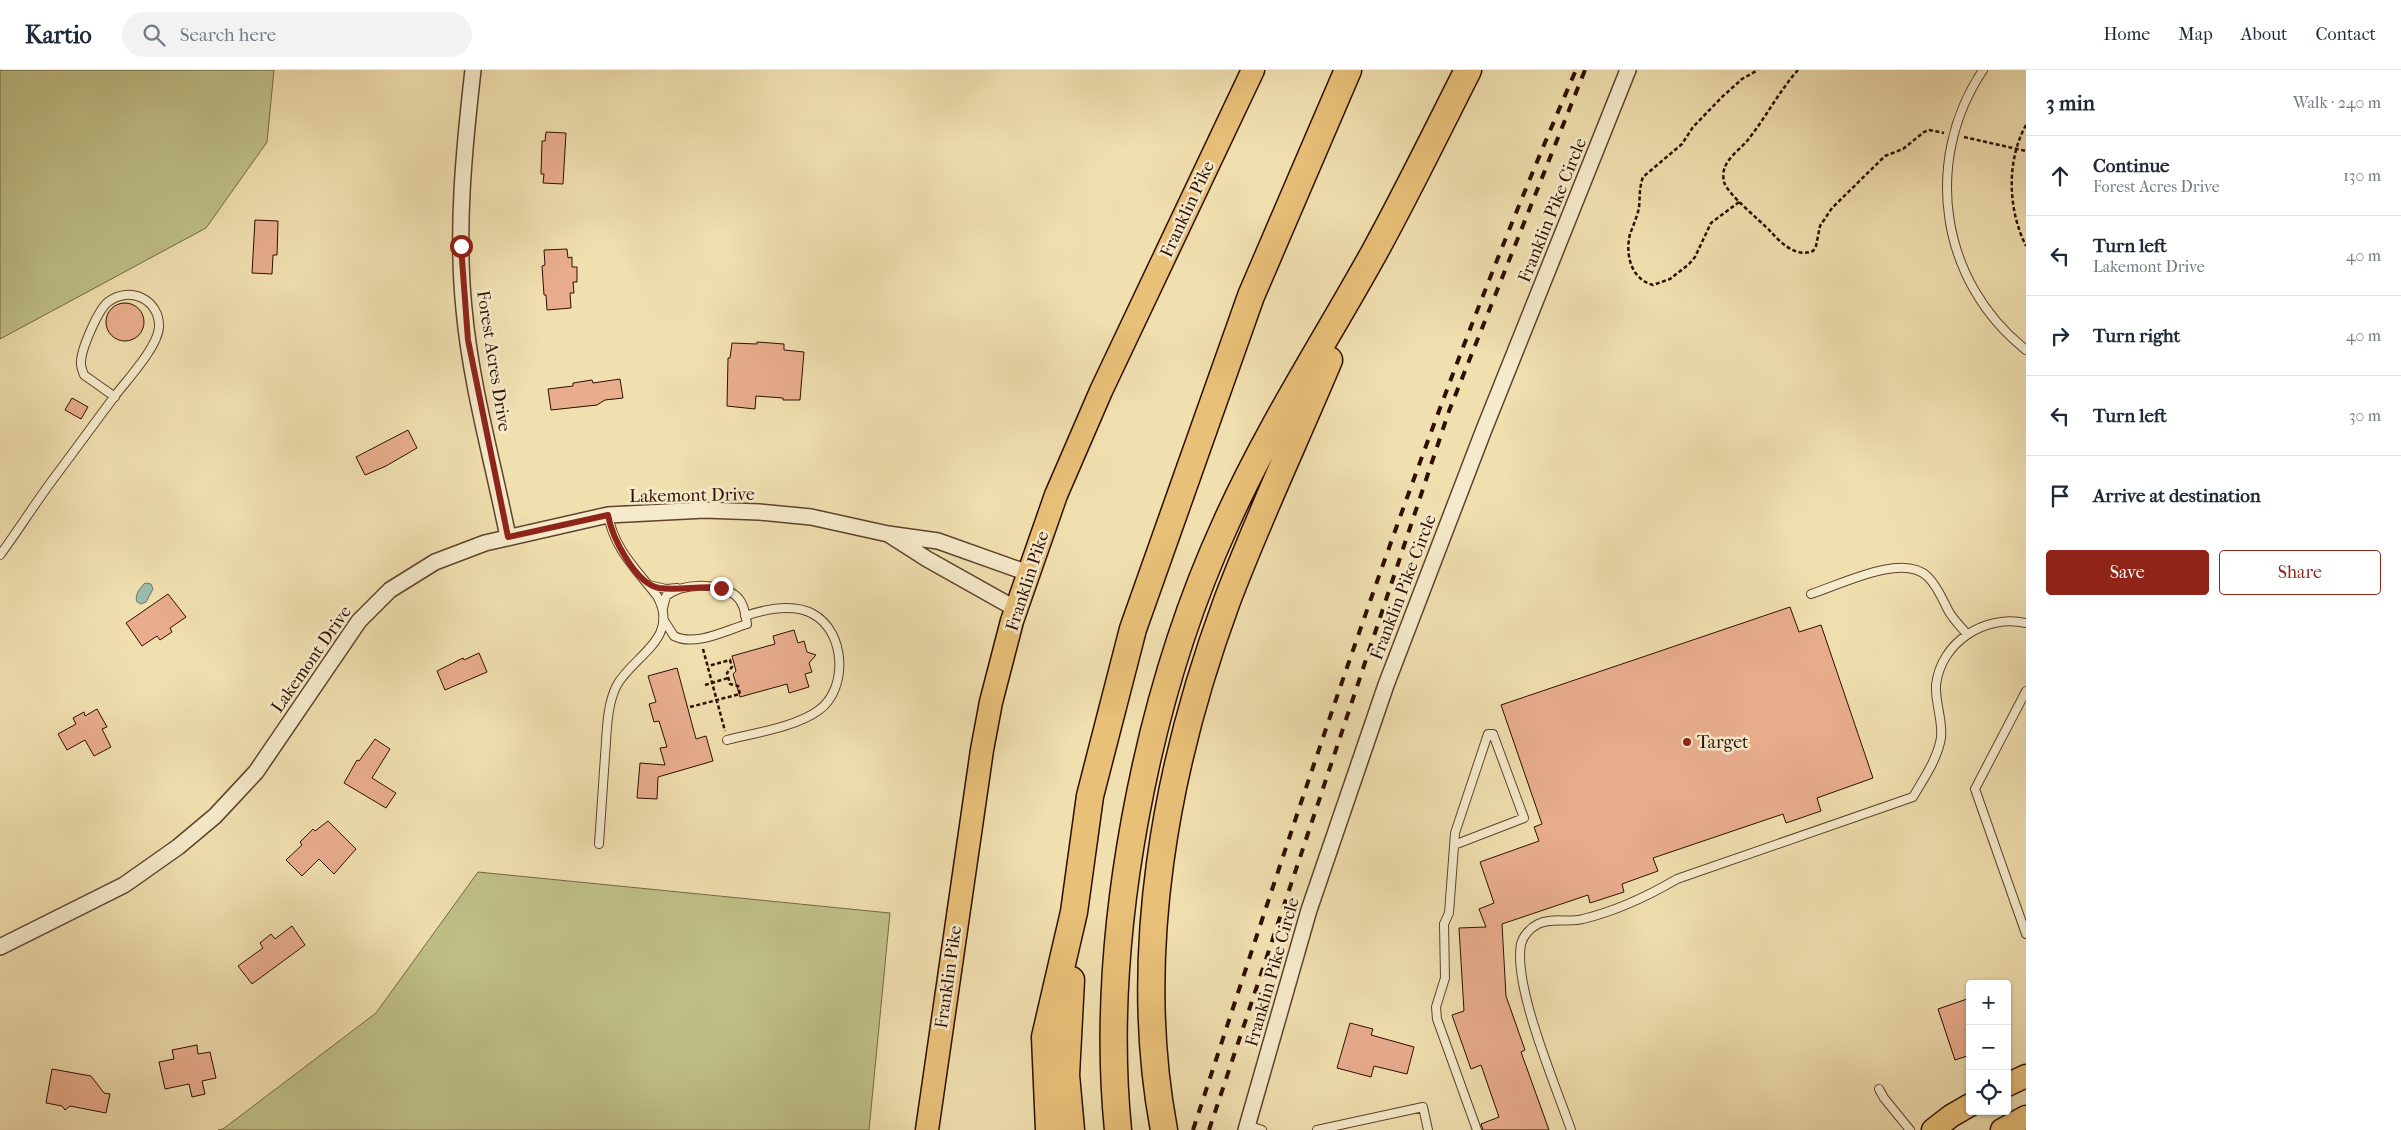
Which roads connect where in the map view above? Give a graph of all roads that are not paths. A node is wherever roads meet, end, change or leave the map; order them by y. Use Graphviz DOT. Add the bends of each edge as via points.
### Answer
graph roads {
  1 [pos="473,70"];
  2 [pos="1253,70"];
  3 [pos="1348,70"];
  4 [pos="1468,70"];
  5 [pos="1628,70"];
  6 [pos="1983,70"];
  7 [pos="1375,251"];
  8 [pos="2026,350"];
  9 [pos="115,397"];
  10 [pos="608,515"];
  11 [pos="888,534"];
  12 [pos="508,537"];
  13 [pos="0,555"];
  14 [pos="1028,573"];
  15 [pos="649,585"];
  16 [pos="684,588"];
  17 [pos="1811,594"];
  18 [pos="1016,609"];
  19 [pos="663,610"];
  20 [pos="746,616"];
  21 [pos="663,618"];
  22 [pos="2026,623"];
  23 [pos="1967,634"];
  24 [pos="2026,691"];
  25 [pos="728,740"];
  26 [pos="599,844"];
  27 [pos="1454,845"];
  28 [pos="1074,912"];
  29 [pos="2026,934"];
  30 [pos="0,947"];
  31 [pos="2026,1076"];
  32 [pos="2011,1082"];
  33 [pos="1879,1088"];
  34 [pos="1966,1107"];
  35 [pos="2026,1117"];
  36 [pos="1118,1122"];
  37 [pos="1252,1128"];
  38 [pos="927,1130"];
  39 [pos="1048,1130"];
  40 [pos="1070,1130"];
  41 [pos="1164,1130"];
  42 [pos="1317,1130"];
  43 [pos="1428,1130"];
  44 [pos="1477,1130"];
  45 [pos="1571,1130"];
  46 [pos="1910,1130"];
  47 [pos="1933,1130"];
  48 [pos="2002,1130"];
  1 -- 12 [label="street, Forest Acres Drive" via="462,208 464,309 478,395"];
  2 -- 14 [label="main road, Franklin Pike" via="1079,440"];
  3 -- 28 [label="highway" via="1252,296 1133,629 1090,796"];
  4 -- 7 [label="highway"];
  5 -- 37 [label="street, Franklin Pike Circle" via="1386,685 1309,910"];
  6 -- 8 [label="lane" via="1967,98 1953,134 1946,199 1950,228 1958,256 1981,302"];
  7 -- 36 [label="highway" via="1234,506 1204,575 1168,681 1142,790 1124,901 1117,985"];
  7 -- 41 [label="highway" via="1249,545 1223,613 1189,726 1170,809 1154,944 1152,1027"];
  9 -- 9 [label="lane" via="146,356 159,328 153,305 135,295 107,303 83,351 81,364 84,375"];
  9 -- 13 [label="lane"];
  10 -- 11 [label="street, Lakemont Drive" via="706,510 759,512 811,517"];
  10 -- 12 [label="street, Lakemont Drive"];
  10 -- 15 [label="lane" via="618,545"];
  11 -- 14 [label="street, Lakemont Drive" via="938,541"];
  11 -- 18 [label="street, Lakemont Drive"];
  12 -- 30 [label="street, Lakemont Drive" via="456,552 435,562 374,604 340,646 247,783 178,848 124,884"];
  14 -- 18 [label="main road, Franklin Pike"];
  15 -- 16 [label="lane" via="666,589"];
  15 -- 19 [label="lane"];
  16 -- 19 [label="lane" via="666,596"];
  16 -- 20 [label="lane" via="721,588 735,595"];
  17 -- 23 [label="lane" via="1890,568 1908,567 1926,575 1935,585 1948,611"];
  18 -- 38 [label="main road, Franklin Pike" via="991,702 982,750"];
  19 -- 21 [label="lane"];
  20 -- 21 [label="lane" via="748,624 700,638 683,639 674,636"];
  20 -- 25 [label="lane" via="785,608 813,614 834,639 839,674 831,698 814,713 797,721"];
  21 -- 26 [label="lane" via="655,643 622,677 610,703"];
  22 -- 23 [label="lane" via="2004,622 1983,626"];
  23 -- 45 [label="lane" via="1948,654 1938,676 1936,693 1941,721 1940,740 1932,766 1913,797 1677,879 1645,897 1582,919 1538,924 1524,937 1520,953 1525,994"];
  24 -- 29 [label="lane" via="1975,788"];
  27 -- 27 [label="lane" via="1455,833 1488,734 1493,734 1524,818"];
  27 -- 44 [label="lane" via="1449,913 1444,924 1445,978 1436,1007"];
  28 -- 39 [label="highway" via="1045,1038"];
  28 -- 40 [label="highway" via="1066,1076"];
  31 -- 32 [label="main road"];
  33 -- 46 [label="lane"];
  34 -- 47 [label="main road"];
  35 -- 48 [label="main road"];
  42 -- 43 [label="lane" via="1423,1107"];
}
